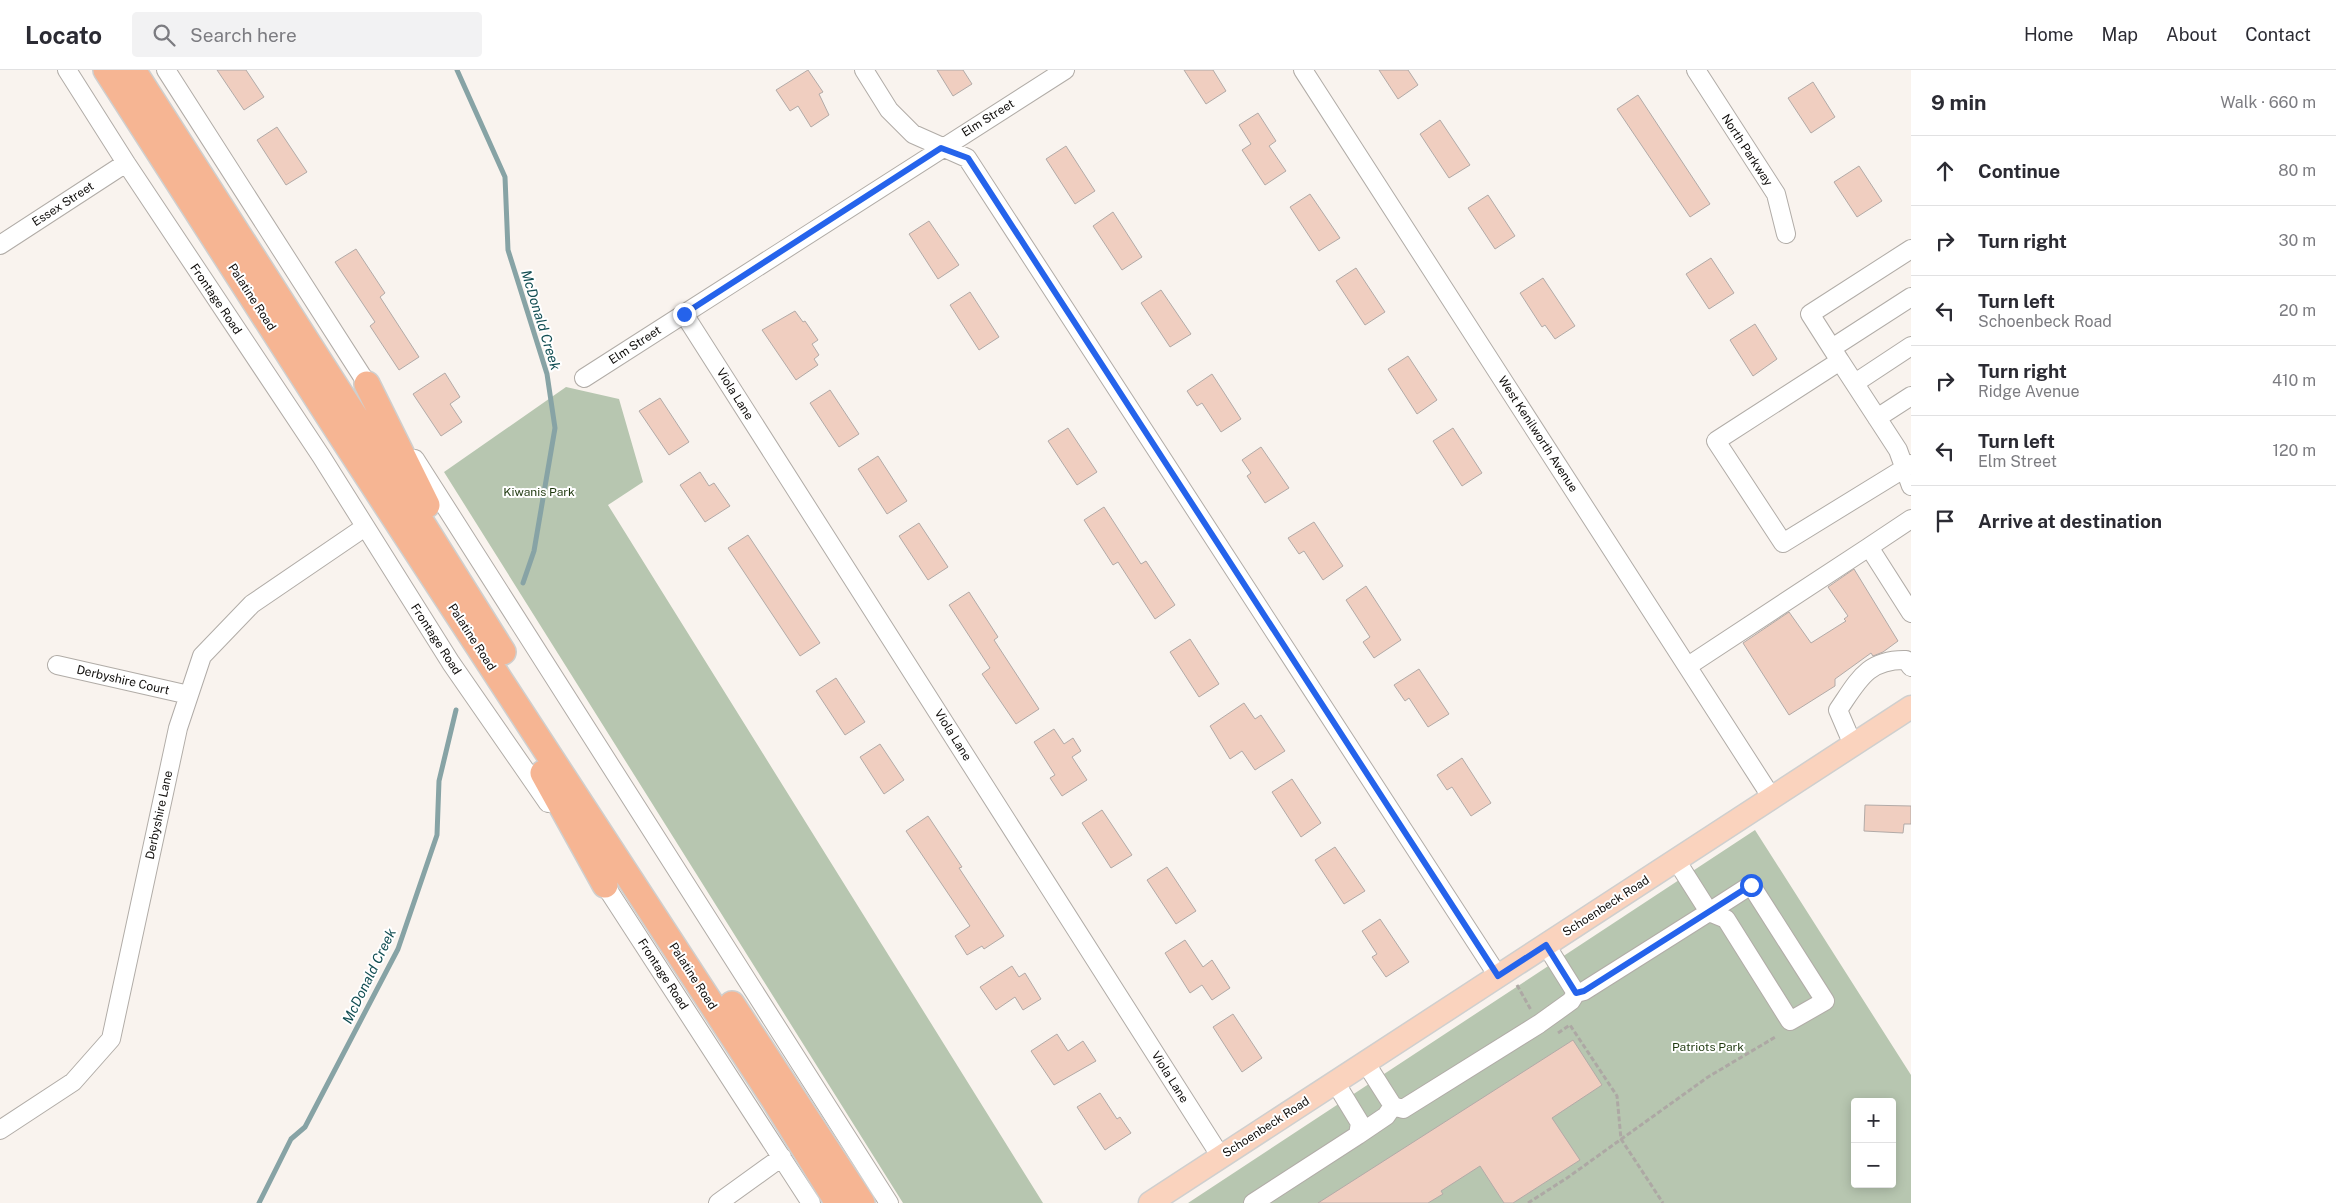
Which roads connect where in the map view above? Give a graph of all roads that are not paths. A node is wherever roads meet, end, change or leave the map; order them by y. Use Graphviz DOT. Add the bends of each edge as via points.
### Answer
graph roads {
  1 [pos="67,70"];
  2 [pos="106,70"];
  3 [pos="133,70"];
  4 [pos="166,70"];
  5 [pos="864,70"];
  6 [pos="1064,70"];
  7 [pos="1303,70"];
  8 [pos="1696,70"];
  9 [pos="941,148"];
  10 [pos="126,163"];
  11 [pos="1786,234"];
  12 [pos="0,245"];
  13 [pos="1911,249"];
  14 [pos="1911,297"];
  15 [pos="684,314"];
  16 [pos="1911,346"];
  17 [pos="1836,355"];
  18 [pos="584,378"];
  19 [pos="1855,383"];
  20 [pos="367,384"];
  21 [pos="1911,396"];
  22 [pos="1877,418"];
  23 [pos="1908,466"];
  24 [pos="1911,486"];
  25 [pos="1911,519"];
  26 [pos="365,527"];
  27 [pos="1869,547"];
  28 [pos="438,586"];
  29 [pos="1911,613"];
  30 [pos="494,639"];
  31 [pos="1909,660"];
  32 [pos="57,665"];
  33 [pos="1688,666"];
  34 [pos="189,695"];
  35 [pos="1911,708"];
  36 [pos="1853,745"];
  37 [pos="1772,798"];
  38 [pos="1676,860"];
  39 [pos="605,885"];
  40 [pos="1709,912"];
  41 [pos="1546,945"];
  42 [pos="1503,972"];
  43 [pos="1576,993"];
  44 [pos="1365,1062"];
  45 [pos="1335,1082"];
  46 [pos="1393,1106"];
  47 [pos="0,1130"];
  48 [pos="1358,1135"];
  49 [pos="782,1157"];
  50 [pos="1221,1157"];
  51 [pos="718,1203"];
  52 [pos="811,1203"];
  53 [pos="838,1203"];
  54 [pos="862,1203"];
  55 [pos="889,1203"];
  56 [pos="1150,1203"];
  57 [pos="1253,1203"];
  1 -- 10 [label="street, Frontage Road"];
  2 -- 28 [label="highway, Palatine Road"];
  3 -- 30 [label="highway, Palatine Road"];
  4 -- 20 [label="street"];
  5 -- 9 [label="street" via="889,110 913,134"];
  6 -- 9 [label="street, Elm Street"];
  7 -- 33 [label="street, West Kenilworth Avenue"];
  8 -- 11 [label="street, North Parkway" via="1776,194"];
  9 -- 15 [label="street, Elm Street"];
  9 -- 42 [label="street" via="968,158"];
  10 -- 12 [label="street, Essex Street"];
  10 -- 26 [label="street, Frontage Road"];
  13 -- 17 [label="street" via="1810,314"];
  14 -- 17 [label="street"];
  15 -- 18 [label="street, Elm Street"];
  15 -- 50 [label="street, Viola Lane"];
  16 -- 19 [label="street"];
  17 -- 19 [label="street"];
  17 -- 23 [label="street" via="1716,441 1783,543"];
  19 -- 22 [label="street"];
  20 -- 30 [label="highway"];
  20 -- 55 [label="street"];
  21 -- 22 [label="street"];
  22 -- 23 [label="street"];
  23 -- 24 [label="street"];
  25 -- 27 [label="street"];
  26 -- 34 [label="street, Derbyshire Lane" via="252,604 202,656"];
  26 -- 39 [label="street, Frontage Road" via="451,663"];
  27 -- 29 [label="street"];
  27 -- 33 [label="street"];
  28 -- 39 [label="highway"];
  28 -- 53 [label="highway, Palatine Road"];
  30 -- 54 [label="highway, Palatine Road"];
  31 -- 36 [label="street" via="1889,660 1867,670 1838,710"];
  32 -- 34 [label="street, Derbyshire Court"];
  33 -- 37 [label="street, West Kenilworth Avenue"];
  34 -- 47 [label="street, Derbyshire Lane" via="178,728 111,1039 73,1082"];
  35 -- 36 [label="main road, Schoenbeck Road"];
  36 -- 37 [label="main road, Schoenbeck Road"];
  37 -- 38 [label="main road, Schoenbeck Road"];
  38 -- 40 [label="street"];
  38 -- 41 [label="main road, Schoenbeck Road"];
  39 -- 49 [label="street, Frontage Road"];
  40 -- 40 [label="street" via="1726,919 1790,1021 1825,1001 1751,885"];
  40 -- 43 [label="street"];
  41 -- 42 [label="main road, Schoenbeck Road"];
  41 -- 43 [label="street"];
  42 -- 44 [label="main road, Schoenbeck Road"];
  43 -- 46 [label="street" via="1571,1001 1539,1024 1403,1109"];
  44 -- 45 [label="main road, Schoenbeck Road"];
  44 -- 46 [label="street"];
  45 -- 48 [label="street" via="1360,1123"];
  45 -- 50 [label="main road, Schoenbeck Road"];
  46 -- 48 [label="street" via="1386,1116"];
  48 -- 57 [label="street"];
  49 -- 51 [label="street"];
  49 -- 52 [label="street, Frontage Road"];
  50 -- 56 [label="main road, Schoenbeck Road"];
}
